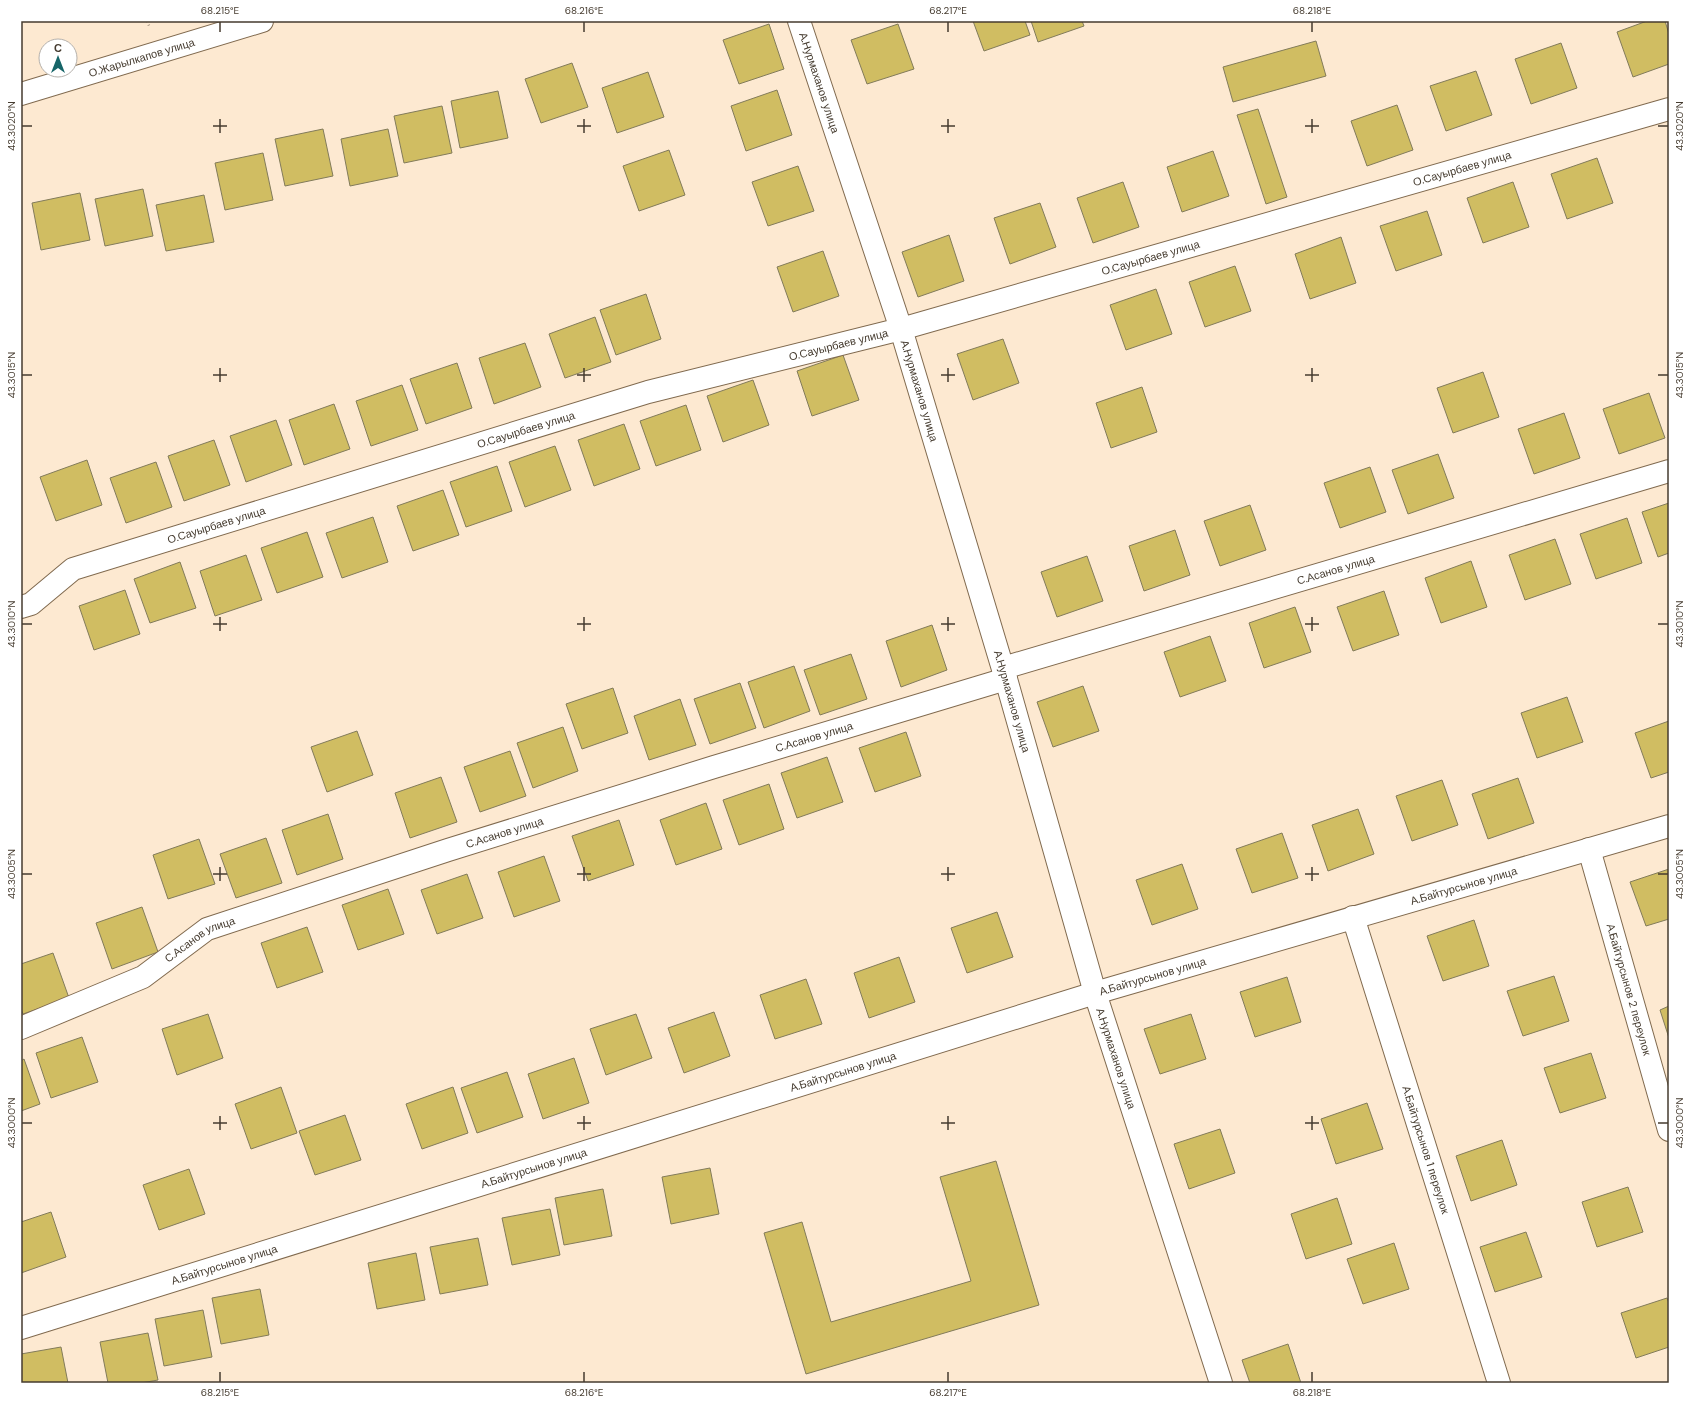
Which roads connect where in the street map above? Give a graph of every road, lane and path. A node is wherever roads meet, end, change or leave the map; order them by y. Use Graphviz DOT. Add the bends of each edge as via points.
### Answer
graph roads {
  1 [pos="262,21"];
  2 [pos="799,21"];
  3 [pos="21,94"];
  4 [pos="1669,109"];
  5 [pos="901,329"];
  6 [pos="1669,472"];
  7 [pos="21,607"];
  8 [pos="1004,674"];
  9 [pos="1669,826"];
  10 [pos="1589,849"];
  11 [pos="1353,917"];
  12 [pos="1095,993"];
  13 [pos="21,1028"];
  14 [pos="1669,1130"];
  15 [pos="21,1328"];
  16 [pos="1221,1383"];
  17 [pos="1499,1383"];
  1 -- 3 [label="street, О.Жарылкапов улица"];
  2 -- 5 [label="street, А.Нурмаханов улица"];
  4 -- 5 [label="street, О.Сауырбаев улица"];
  5 -- 7 [label="street, О.Сауырбаев улица" via="648,392 73,569 31,604"];
  5 -- 8 [label="street, А.Нурмаханов улица"];
  6 -- 8 [label="street, С.Асанов улица"];
  8 -- 12 [label="street, А.Нурмаханов улица"];
  8 -- 13 [label="street, С.Асанов улица" via="207,929 143,977"];
  9 -- 10 [label="street, А.Байтурсынов улица"];
  10 -- 11 [label="street, А.Байтурсынов улица"];
  10 -- 14 [label="street, А.Байтурсынов 2 переулок"];
  11 -- 12 [label="street, А.Байтурсынов улица"];
  11 -- 17 [label="street, А.Байтурсынов 1 переулок"];
  12 -- 15 [label="street, А.Байтурсынов улица"];
  12 -- 16 [label="street, А.Нурмаханов улица"];
}
